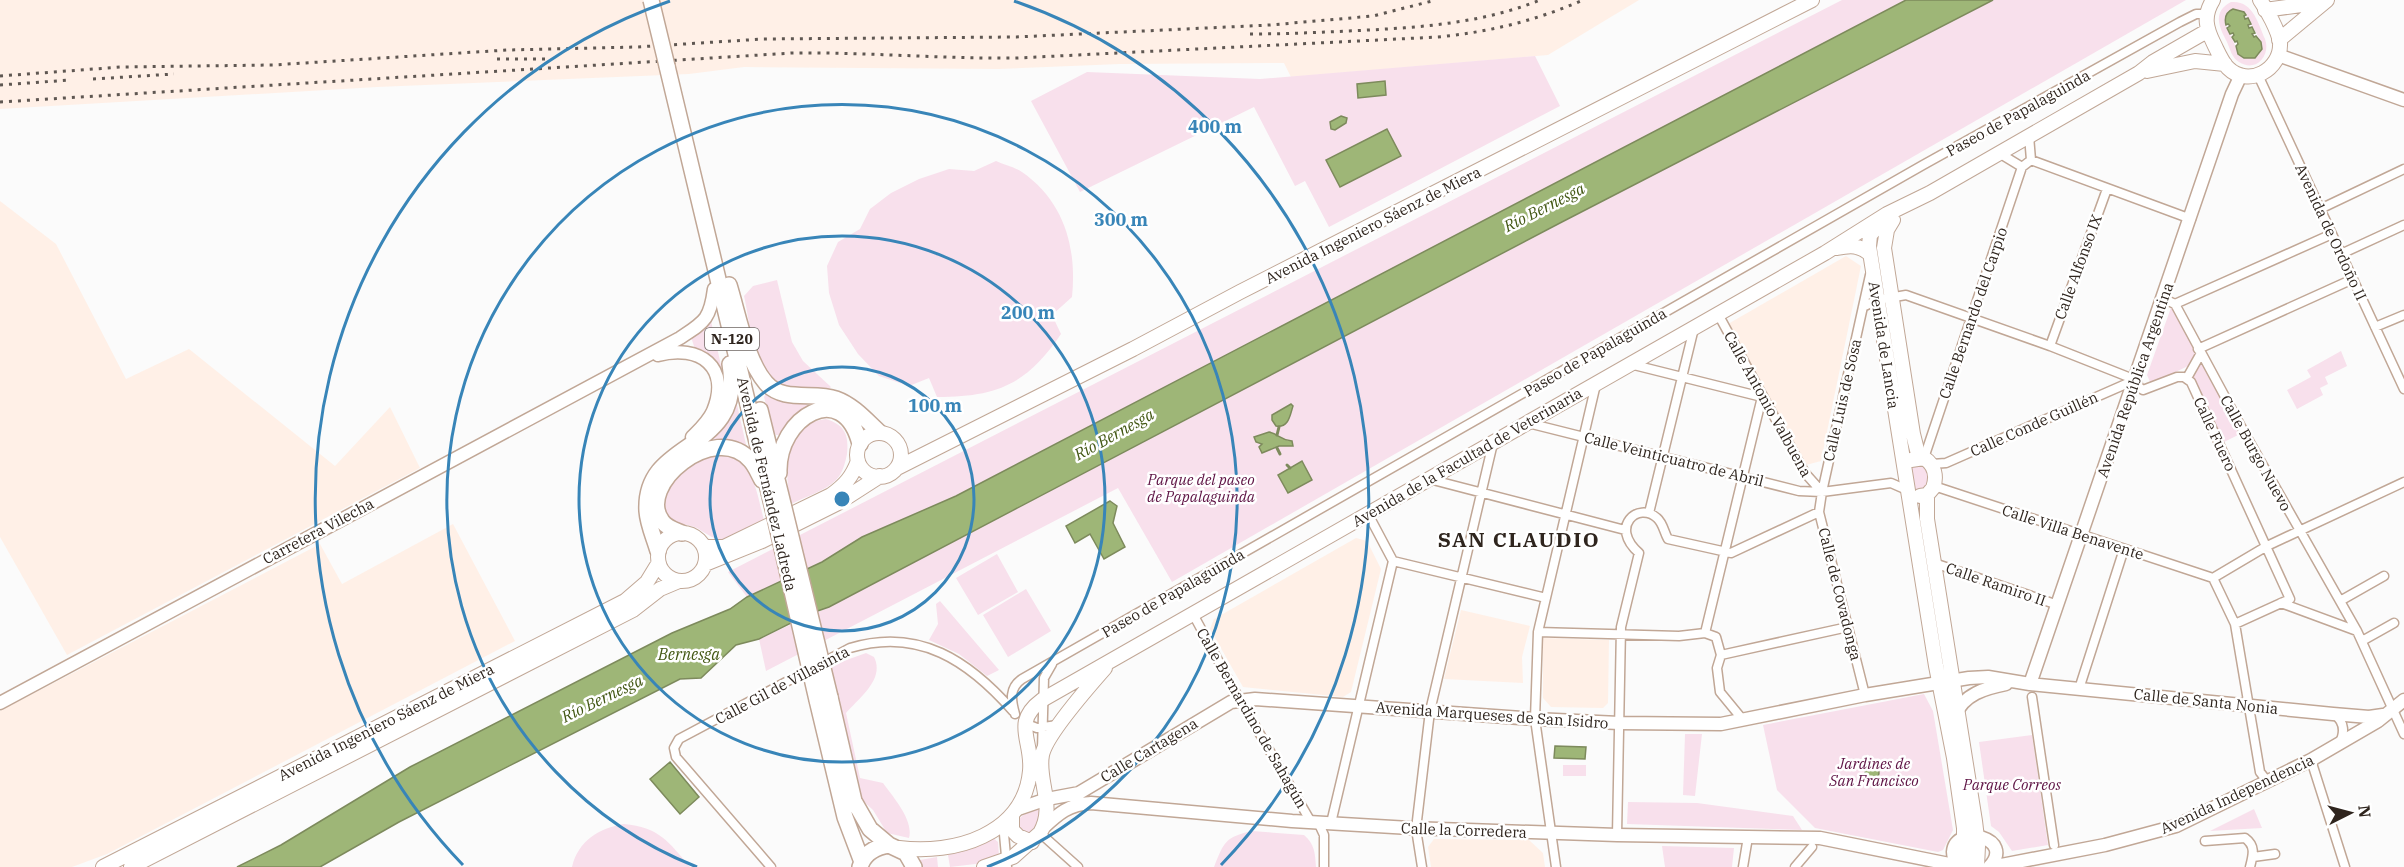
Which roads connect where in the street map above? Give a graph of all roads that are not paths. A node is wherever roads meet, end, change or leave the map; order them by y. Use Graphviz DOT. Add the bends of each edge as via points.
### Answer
graph roads {
  1 [pos="651,0"];
  2 [pos="661,0"];
  3 [pos="1812,0"];
  4 [pos="2213,0"];
  5 [pos="2310,0"];
  6 [pos="2327,0"];
  7 [pos="2262,5"];
  8 [pos="2206,14"];
  9 [pos="2207,31"];
  10 [pos="2279,40"];
  11 [pos="2278,55"];
  12 [pos="2225,64"];
  13 [pos="672,66"];
  14 [pos="2139,73"];
  15 [pos="2241,75"];
  16 [pos="2259,75"];
  17 [pos="2404,100"];
  18 [pos="2029,136"];
  19 [pos="1999,153"];
  20 [pos="2031,160"];
  21 [pos="2022,167"];
  22 [pos="2404,169"];
  23 [pos="695,185"];
  24 [pos="2107,189"];
  25 [pos="1930,193"];
  26 [pos="1903,206"];
  27 [pos="2320,209"];
  28 [pos="2191,219"];
  29 [pos="1893,220"];
  30 [pos="2404,225"];
  31 [pos="1854,234"];
  32 [pos="2332,234"];
  33 [pos="1870,235"];
  34 [pos="1884,248"];
  35 [pos="1831,251"];
  36 [pos="2341,254"];
  37 [pos="1871,260"];
  38 [pos="2353,279"];
  39 [pos="729,285"];
  40 [pos="714,290"];
  41 [pos="1891,297"];
  42 [pos="1877,300"];
  43 [pos="2169,302"];
  44 [pos="1863,307"];
  45 [pos="1718,314"];
  46 [pos="2404,315"];
  47 [pos="1971,317"];
  48 [pos="1694,327"];
  49 [pos="2375,327"];
  50 [pos="692,330"];
  51 [pos="2050,346"];
  52 [pos="2199,351"];
  53 [pos="695,354"];
  54 [pos="637,361"];
  55 [pos="1630,364"];
  56 [pos="1682,378"];
  57 [pos="2187,378"];
  58 [pos="2136,380"];
  59 [pos="1596,384"];
  60 [pos="2404,389"];
  61 [pos="1762,397"];
  62 [pos="1528,423"];
  63 [pos="879,432"];
  64 [pos="1585,437"];
  65 [pos="1493,442"];
  66 [pos="898,443"];
  67 [pos="860,444"];
  68 [pos="934,450"];
  69 [pos="676,452"];
  70 [pos="1663,457"];
  71 [pos="1925,460"];
  72 [pos="858,461"];
  73 [pos="897,468"];
  74 [pos="1904,471"];
  75 [pos="880,476"];
  76 [pos="1743,477"];
  77 [pos="1429,479"];
  78 [pos="2404,482"];
  79 [pos="1891,483"];
  80 [pos="1907,490"];
  81 [pos="1930,490"];
  82 [pos="775,492"];
  83 [pos="1822,492"];
  84 [pos="1481,493"];
  85 [pos="1819,512"];
  86 [pos="1649,513"];
  87 [pos="1368,514"];
  88 [pos="1566,515"];
  89 [pos="1625,530"];
  90 [pos="2300,531"];
  91 [pos="682,533"];
  92 [pos="2082,535"];
  93 [pos="2267,546"];
  94 [pos="704,547"];
  95 [pos="2124,549"];
  96 [pos="1724,553"];
  97 [pos="658,557"];
  98 [pos="1393,561"];
  99 [pos="1934,563"];
  100 [pos="705,564"];
  101 [pos="2384,576"];
  102 [pos="1461,578"];
  103 [pos="2213,578"];
  104 [pos="679,581"];
  105 [pos="1546,598"];
  106 [pos="2340,601"];
  107 [pos="2282,603"];
  108 [pos="2058,605"];
  109 [pos="1193,614"];
  110 [pos="2394,623"];
  111 [pos="2235,624"];
  112 [pos="1848,627"];
  113 [pos="2357,631"];
  114 [pos="1538,632"];
  115 [pos="1705,633"];
  116 [pos="1621,634"];
  117 [pos="2362,641"];
  118 [pos="1721,655"];
  119 [pos="1054,661"];
  120 [pos="1110,661"];
  121 [pos="1946,682"];
  122 [pos="2016,683"];
  123 [pos="2079,689"];
  124 [pos="2031,691"];
  125 [pos="1865,695"];
  126 [pos="824,699"];
  127 [pos="1042,700"];
  128 [pos="1240,700"];
  129 [pos="2404,700"];
  130 [pos="0,703"];
  131 [pos="2248,705"];
  132 [pos="1359,706"];
  133 [pos="1958,709"];
  134 [pos="1430,711"];
  135 [pos="2388,711"];
  136 [pos="2333,714"];
  137 [pos="1020,719"];
  138 [pos="1535,719"];
  139 [pos="1743,720"];
  140 [pos="1062,722"];
  141 [pos="1619,723"];
  142 [pos="1042,728"];
  143 [pos="1950,733"];
  144 [pos="2404,734"];
  145 [pos="2338,744"];
  146 [pos="1042,754"];
  147 [pos="2311,760"];
  148 [pos="2267,781"];
  149 [pos="1089,787"];
  150 [pos="1052,798"];
  151 [pos="1091,803"];
  152 [pos="1011,816"];
  153 [pos="1315,822"];
  154 [pos="1331,823"];
  155 [pos="1416,829"];
  156 [pos="1552,832"];
  157 [pos="1038,835"];
  158 [pos="1617,835"];
  159 [pos="1748,837"];
  160 [pos="1971,837"];
  161 [pos="2205,841"];
  162 [pos="894,846"];
  163 [pos="1812,847"];
  164 [pos="2055,850"];
  165 [pos="2275,854"];
  166 [pos="2253,857"];
  167 [pos="861,864"];
  168 [pos="1006,864"];
  169 [pos="103,867"];
  170 [pos="131,867"];
  171 [pos="771,867"];
  172 [pos="914,867"];
  173 [pos="984,867"];
  174 [pos="989,867"];
  175 [pos="1078,867"];
  176 [pos="1323,867"];
  177 [pos="1422,867"];
  178 [pos="1556,867"];
  179 [pos="1743,867"];
  180 [pos="1795,867"];
  181 [pos="1964,867"];
  182 [pos="1977,867"];
  183 [pos="1990,867"];
  184 [pos="2250,867"];
  185 [pos="2345,867"];
  1 -- 13 [label="highway, Avenida de Fernández Ladreda, bridge"];
  2 -- 13 [label="highway, Avenida de Fernández Ladreda"];
  3 -- 68 [label="main road, Avenida Ingeniero Sáenz de Miera"];
  4 -- 8 [label="main road"];
  5 -- 7 [label="main road" via="2301,5"];
  6 -- 10 [label="main road"];
  7 -- 10 [label="main road"];
  8 -- 9 [label="main road"];
  8 -- 119 [label="street, Paseo de Papalaguinda" via="2180,22 1923,165"];
  9 -- 12 [label="main road"];
  9 -- 14 [label="main road, Avenida de la Facultad de Veterinaria"];
  10 -- 11 [label="main road"];
  11 -- 16 [label="main road" via="2269,69"];
  11 -- 17 [label="main road"];
  12 -- 14 [label="main road, Avenida de la Facultad de Veterinaria" via="2195,61"];
  12 -- 15 [label="main road"];
  13 -- 23 [label="highway, Avenida de Fernández Ladreda / N-120"];
  13 -- 39 [label="highway, Avenida de Fernández Ladreda / N-120"];
  14 -- 18 [label="main road, Avenida de la Facultad de Veterinaria"];
  15 -- 16 [label="main road"];
  15 -- 28 [label="main road, Avenida República Argentina"];
  16 -- 27 [label="street, Avenida de Ordoño II"];
  18 -- 19 [label="main road, Avenida de la Facultad de Veterinaria"];
  18 -- 20 [label="street"];
  19 -- 21 [label="street"];
  19 -- 25 [label="main road, Avenida de la Facultad de Veterinaria"];
  20 -- 21 [label="street"];
  20 -- 24 [label="street"];
  21 -- 47 [label="street, Calle Bernardo del Carpio"];
  22 -- 27 [label="street"];
  23 -- 40 [label="highway" via="696,213"];
  23 -- 82 [label="highway, Avenida de Fernández Ladreda / N-120"];
  24 -- 28 [label="street"];
  24 -- 51 [label="street, Calle Alfonso IX"];
  25 -- 26 [label="main road, Avenida de la Facultad de Veterinaria"];
  25 -- 29 [label="main road, Avenida de la Facultad de Veterinaria"];
  26 -- 31 [label="main road, Avenida de la Facultad de Veterinaria"];
  26 -- 33 [label="main road"];
  27 -- 32 [label="street, Avenida de Ordoño II"];
  28 -- 43 [label="main road, Avenida República Argentina"];
  29 -- 33 [label="main road, Avenida de la Facultad de Veterinaria"];
  29 -- 34 [label="main road, Avenida de Lancia"];
  30 -- 36 [label="street"];
  31 -- 33 [label="main road"];
  31 -- 35 [label="main road, Avenida de la Facultad de Veterinaria"];
  32 -- 36 [label="street, Avenida de Ordoño II"];
  32 -- 43 [label="street"];
  33 -- 34 [label="main road"];
  33 -- 35 [label="main road, Avenida de la Facultad de Veterinaria"];
  33 -- 37 [label="main road, Avenida de Lancia"];
  34 -- 41 [label="main road, Avenida de Lancia"];
  35 -- 37 [label="main road" via="1855,246 1862,248"];
  35 -- 45 [label="main road, Avenida de la Facultad de Veterinaria"];
  36 -- 38 [label="street, Avenida de Ordoño II"];
  37 -- 42 [label="main road, Avenida de Lancia"];
  37 -- 44 [label="street, Calle Luis de Sosa"];
  38 -- 49 [label="street, Avenida de Ordoño II"];
  38 -- 52 [label="street"];
  39 -- 63 [label="highway" via="754,367 767,385 780,393 839,400"];
  39 -- 82 [label="highway, Avenida de Fernández Ladreda / N-120"];
  40 -- 50 [label="main road" via="705,321"];
  40 -- 69 [label="highway" via="732,375 729,404 710,431"];
  41 -- 42 [label="street"];
  41 -- 47 [label="street" via="1906,295"];
  41 -- 71 [label="main road, Avenida de Lancia"];
  42 -- 44 [label="street"];
  42 -- 74 [label="main road, Avenida de Lancia"];
  43 -- 52 [label="street, Calle Burgo Nuevo"];
  43 -- 58 [label="main road, Avenida República Argentina"];
  44 -- 83 [label="street, Calle Luis de Sosa"];
  45 -- 48 [label="main road, Avenida de la Facultad de Veterinaria"];
  45 -- 61 [label="street, Calle Antonio Valbuena"];
  46 -- 49 [label="street"];
  47 -- 51 [label="street"];
  47 -- 71 [label="street, Calle Bernardo del Carpio"];
  48 -- 55 [label="main road, Avenida de la Facultad de Veterinaria"];
  48 -- 56 [label="street"];
  49 -- 60 [label="street, Avenida de Ordoño II"];
  50 -- 53 [label="main road" via="689,337"];
  50 -- 54 [label="main road"];
  51 -- 58 [label="street"];
  52 -- 57 [label="street"];
  52 -- 90 [label="street, Calle Burgo Nuevo"];
  53 -- 54 [label="main road" via="672,352"];
  53 -- 69 [label="main road" via="706,359 714,371 716,402 707,422"];
  54 -- 130 [label="main road, Carretera Vilecha"];
  55 -- 56 [label="street"];
  55 -- 59 [label="main road, Avenida de la Facultad de Veterinaria"];
  56 -- 61 [label="street"];
  56 -- 70 [label="street"];
  57 -- 58 [label="street" via="2177,377 2143,390"];
  57 -- 93 [label="street, Calle Fuero"];
  58 -- 71 [label="street, Calle Conde Guillén" via="1946,463"];
  58 -- 92 [label="main road, Avenida República Argentina"];
  59 -- 62 [label="main road, Avenida de la Facultad de Veterinaria"];
  59 -- 64 [label="street"];
  61 -- 76 [label="street"];
  61 -- 83 [label="street, Calle Antonio Valbuena" via="1805,473"];
  62 -- 64 [label="street, Calle Veinticuatro de Abril"];
  62 -- 65 [label="main road, Avenida de la Facultad de Veterinaria"];
  63 -- 66 [label="main road"];
  63 -- 67 [label="main road"];
  64 -- 70 [label="street, Calle Veinticuatro de Abril"];
  64 -- 88 [label="street"];
  65 -- 77 [label="main road, Avenida de la Facultad de Veterinaria"];
  65 -- 84 [label="street"];
  66 -- 68 [label="main road"];
  66 -- 73 [label="main road" via="901,457"];
  67 -- 72 [label="main road"];
  67 -- 82 [label="highway" via="851,421 842,414 826,410 803,417 785,440"];
  68 -- 73 [label="main road, Avenida Ingeniero Sáenz de Miera"];
  69 -- 97 [label="highway" via="657,474 649,492 648,519"];
  70 -- 76 [label="street, Calle Veinticuatro de Abril"];
  70 -- 86 [label="street"];
  71 -- 74 [label="main road" via="1910,461"];
  71 -- 81 [label="main road, Avenida de Lancia"];
  72 -- 75 [label="main road" via="867,473"];
  72 -- 94 [label="main road" via="846,485 831,495 724,547"];
  73 -- 75 [label="main road"];
  74 -- 79 [label="street"];
  74 -- 80 [label="main road, Avenida de Lancia"];
  75 -- 100 [label="main road" via="838,503"];
  76 -- 83 [label="street, Calle Veinticuatro de Abril" via="1799,491"];
  76 -- 96 [label="street"];
  77 -- 84 [label="street"];
  77 -- 87 [label="main road, Avenida de la Facultad de Veterinaria"];
  78 -- 90 [label="street"];
  79 -- 80 [label="street"];
  79 -- 83 [label="street, Calle Veinticuatro de Abril"];
  80 -- 81 [label="main road" via="1918,496"];
  80 -- 121 [label="main road, Avenida de Lancia"];
  81 -- 92 [label="street, Calle Villa Benavente"];
  81 -- 99 [label="main road, Avenida de Lancia" via="1927,519"];
  82 -- 91 [label="highway" via="741,453 718,447 700,451 672,472 658,495 657,510 663,522"];
  82 -- 126 [label="highway, Avenida de Fernández Ladreda / N-120, bridge"];
  83 -- 85 [label="street, Calle de Covadonga"];
  84 -- 88 [label="street"];
  84 -- 102 [label="street"];
  85 -- 96 [label="street" via="1731,554"];
  85 -- 112 [label="street, Calle de Covadonga"];
  86 -- 89 [label="street" via="1635,515"];
  86 -- 96 [label="street" via="1662,522 1668,539"];
  87 -- 98 [label="street"];
  87 -- 109 [label="main road, Avenida de la Facultad de Veterinaria"];
  88 -- 89 [label="street"];
  88 -- 105 [label="street"];
  89 -- 116 [label="street" via="1629,543 1639,553"];
  90 -- 93 [label="street"];
  90 -- 106 [label="street, Calle Burgo Nuevo"];
  91 -- 94 [label="main road" via="696,537"];
  91 -- 97 [label="main road" via="670,535 662,542"];
  92 -- 95 [label="street, Calle Villa Benavente"];
  92 -- 108 [label="main road, Avenida República Argentina"];
  93 -- 103 [label="street"];
  93 -- 107 [label="street, Calle Fuero" via="2290,599"];
  94 -- 100 [label="main road"];
  95 -- 103 [label="street, Calle Villa Benavente"];
  95 -- 123 [label="street"];
  96 -- 115 [label="street"];
  97 -- 104 [label="main road" via="664,574"];
  97 -- 169 [label="main road, Avenida Ingeniero Sáenz de Miera" via="647,582 625,601"];
  98 -- 102 [label="street"];
  98 -- 132 [label="street"];
  99 -- 108 [label="street, Calle Ramiro II"];
  99 -- 121 [label="main road, Avenida de Lancia"];
  100 -- 104 [label="main road" via="697,577"];
  101 -- 106 [label="street"];
  102 -- 105 [label="street"];
  102 -- 134 [label="street"];
  103 -- 111 [label="street"];
  104 -- 170 [label="main road, Avenida Ingeniero Sáenz de Miera" via="660,589 633,610"];
  105 -- 114 [label="street"];
  106 -- 113 [label="street, Calle Burgo Nuevo"];
  107 -- 111 [label="street"];
  107 -- 113 [label="street"];
  108 -- 124 [label="main road, Avenida República Argentina"];
  109 -- 120 [label="main road, Avenida de la Facultad de Veterinaria"];
  109 -- 128 [label="street, Calle Bernardino de Sahagún"];
  110 -- 117 [label="street"];
  111 -- 131 [label="street"];
  112 -- 118 [label="street"];
  112 -- 125 [label="street, Calle de Covadonga"];
  113 -- 117 [label="street, Calle Burgo Nuevo"];
  114 -- 116 [label="street"];
  114 -- 138 [label="street"];
  115 -- 116 [label="street"];
  115 -- 118 [label="street" via="1716,637"];
  116 -- 141 [label="street"];
  117 -- 135 [label="street, Calle Burgo Nuevo"];
  118 -- 139 [label="street" via="1717,668 1720,692"];
  119 -- 127 [label="street, Avenida de la Facultad de Veterinaria" via="1044,678"];
  119 -- 137 [label="street, Paseo de Papalaguinda" via="1012,689 1012,703"];
  120 -- 127 [label="main road, Avenida de la Facultad de Veterinaria"];
  120 -- 140 [label="main road, Avenida de la Facultad de Veterinaria"];
  121 -- 122 [label="main road, Avenida Marqueses de San Isidro" via="1988,677"];
  121 -- 125 [label="main road, Avenida Marqueses de San Isidro"];
  121 -- 133 [label="main road"];
  121 -- 143 [label="main road"];
  122 -- 124 [label="main road, Calle de Santa Nonia"];
  122 -- 133 [label="main road" via="1987,687 1971,695"];
  123 -- 124 [label="main road, Calle de Santa Nonia"];
  123 -- 131 [label="main road, Calle de Santa Nonia"];
  124 -- 164 [label="street"];
  125 -- 139 [label="main road, Avenida Marqueses de San Isidro"];
  126 -- 162 [label="highway, Avenida de Fernández Ladreda / N-120" via="854,801 870,829"];
  126 -- 167 [label="highway, Avenida de Fernández Ladreda / N-120" via="845,817"];
  127 -- 137 [label="main road, Avenida de la Facultad de Veterinaria"];
  127 -- 142 [label="street, Avenida de la Facultad de Veterinaria"];
  128 -- 132 [label="main road, Avenida Marqueses de San Isidro"];
  128 -- 149 [label="main road, Calle Cartagena" via="1230,702"];
  128 -- 153 [label="street, Calle Bernardino de Sahagún"];
  129 -- 135 [label="main road, Avenida Independencia"];
  131 -- 136 [label="main road, Calle de Santa Nonia"];
  131 -- 148 [label="street" via="2260,772"];
  132 -- 134 [label="main road, Avenida Marqueses de San Isidro"];
  132 -- 154 [label="street"];
  133 -- 143 [label="main road"];
  133 -- 160 [label="main road"];
  134 -- 138 [label="main road, Avenida Marqueses de San Isidro"];
  134 -- 155 [label="street"];
  135 -- 136 [label="main road, Calle de Santa Nonia" via="2369,717"];
  135 -- 144 [label="street, Calle Burgo Nuevo"];
  135 -- 145 [label="main road, Avenida Independencia"];
  136 -- 145 [label="street" via="2342,723 2343,735"];
  137 -- 142 [label="street"];
  137 -- 152 [label="main road" via="1030,754 1030,772"];
  137 -- 171 [label="street, Calle Gil de Villasinta" via="982,679 948,656 923,645 878,642 850,648 679,739 674,748 676,757"];
  138 -- 141 [label="main road, Avenida Marqueses de San Isidro"];
  138 -- 156 [label="street"];
  139 -- 141 [label="main road, Avenida Marqueses de San Isidro" via="1721,724"];
  140 -- 142 [label="street"];
  140 -- 146 [label="main road, Avenida de la Facultad de Veterinaria"];
  141 -- 158 [label="street"];
  142 -- 146 [label="street, Avenida de la Facultad de Veterinaria"];
  143 -- 160 [label="main road"];
  145 -- 147 [label="main road, Avenida Independencia"];
  146 -- 150 [label="main road, Avenida de la Facultad de Veterinaria"];
  147 -- 148 [label="main road, Avenida Independencia"];
  147 -- 185 [label="street"];
  148 -- 164 [label="main road, Avenida Independencia" via="2176,826 2144,836"];
  149 -- 150 [label="main road, Calle Cartagena" via="1066,797"];
  149 -- 151 [label="street"];
  150 -- 152 [label="main road, Calle Cartagena"];
  150 -- 157 [label="main road, Avenida de la Facultad de Veterinaria"];
  151 -- 153 [label="main road, Calle la Corredera"];
  151 -- 157 [label="main road, Calle la Corredera" via="1058,813"];
  152 -- 157 [label="main road" via="1012,830 1018,836"];
  152 -- 162 [label="main road" via="986,834 943,849"];
  152 -- 168 [label="street"];
  153 -- 154 [label="main road, Calle la Corredera"];
  153 -- 176 [label="street, Calle Bernardino de Sahagún" via="1324,835"];
  154 -- 155 [label="main road, Calle la Corredera"];
  155 -- 156 [label="main road, Calle la Corredera"];
  155 -- 177 [label="street"];
  156 -- 158 [label="main road, Calle la Corredera"];
  156 -- 178 [label="street"];
  157 -- 168 [label="main road, Calle la Corredera"];
  157 -- 175 [label="street"];
  158 -- 159 [label="main road, Calle la Corredera"];
  159 -- 179 [label="street"];
  159 -- 181 [label="main road, Calle la Corredera" via="1820,838"];
  160 -- 181 [label="main road"];
  160 -- 182 [label="main road"];
  160 -- 183 [label="main road" via="1986,838 1994,846 1995,857"];
  161 -- 166 [label="street" via="2245,838 2253,849"];
  162 -- 167 [label="highway, N-120" via="872,850"];
  162 -- 172 [label="highway, N-120" via="909,856"];
  163 -- 180 [label="street"];
  164 -- 183 [label="main road, Avenida Independencia"];
  165 -- 166 [label="street"];
  166 -- 184 [label="street"];
  168 -- 174 [label="main road, Calle la Corredera"];
  173 -- 174 [label="main road, Calle la Corredera"];
}
